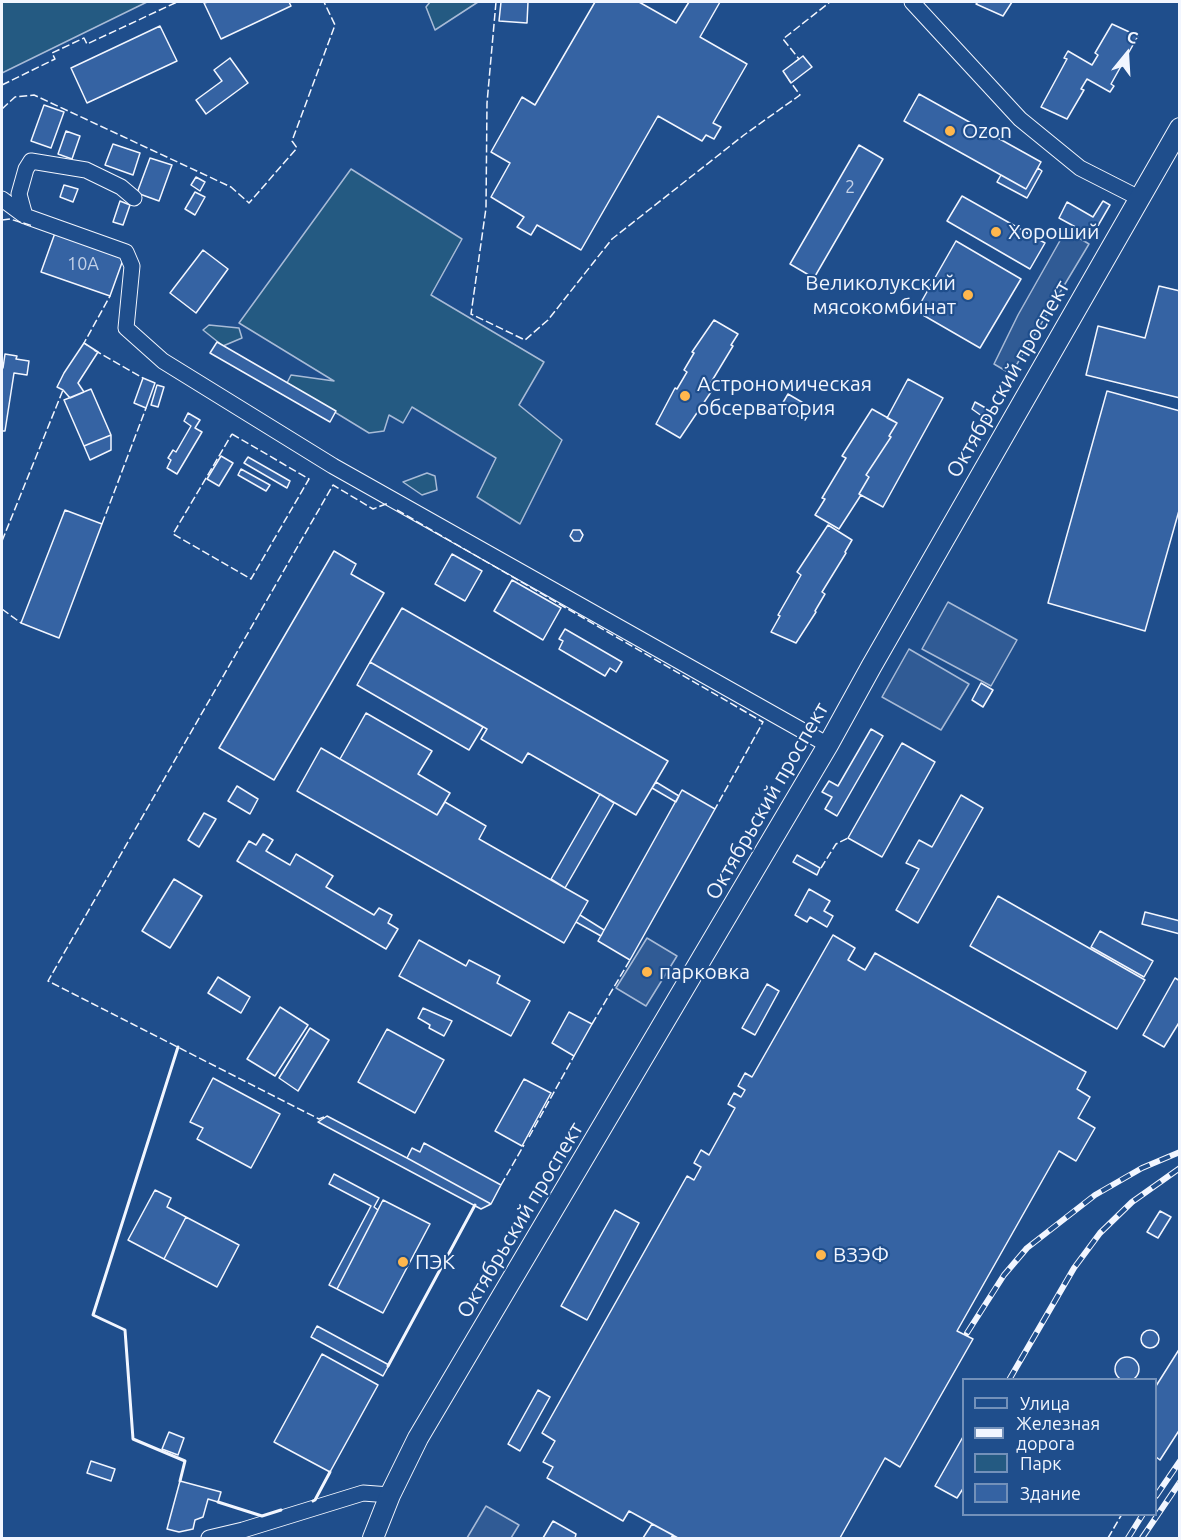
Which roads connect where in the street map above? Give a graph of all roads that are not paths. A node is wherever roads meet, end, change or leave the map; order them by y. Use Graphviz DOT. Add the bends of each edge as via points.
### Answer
graph roads {
  1 [pos="912,2"];
  2 [pos="1179,128"];
  3 [pos="134,198"];
  4 [pos="1139,198"];
  5 [pos="2,199"];
  6 [pos="26,216"];
  7 [pos="828,745"];
  8 [pos="390,1495"];
  9 [pos="209,1539"];
  10 [pos="373,1539"];
  1 -- 4 [label="street" via="1020,119 1080,168"];
  2 -- 4 [label="main road, Октябрьский проспект"];
  3 -- 6 [label="street" via="86,170 31,161 19,194"];
  4 -- 7 [label="main road, Октябрьский проспект"];
  5 -- 6 [label="street"];
  6 -- 7 [label="street" via="126,252 132,266 126,328 163,361 333,466"];
  7 -- 8 [label="main road, Октябрьский проспект" via="418,1438"];
  8 -- 9 [label="street" via="363,1493"];
  8 -- 10 [label="main road, Октябрьский проспект"];
}
